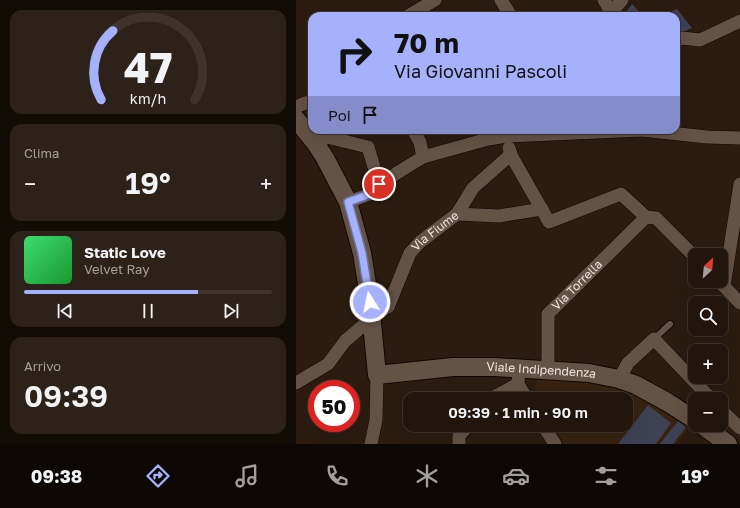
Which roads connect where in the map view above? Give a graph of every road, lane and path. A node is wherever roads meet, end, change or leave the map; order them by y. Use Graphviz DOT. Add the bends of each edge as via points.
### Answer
graph roads {
  1 [pos="435,0"];
  2 [pos="501,0"];
  3 [pos="604,0"];
  4 [pos="622,0"];
  5 [pos="415,12"];
  6 [pos="508,12"];
  7 [pos="609,12"];
  8 [pos="612,12"];
  9 [pos="740,21"];
  10 [pos="680,39"];
  11 [pos="308,103"];
  12 [pos="296,107"];
  13 [pos="296,118"];
  14 [pos="308,134"];
  15 [pos="308,134"];
  16 [pos="415,134"];
  17 [pos="552,134"];
  18 [pos="680,134"];
  19 [pos="507,136"];
  20 [pos="740,138"];
  21 [pos="316,144"];
  22 [pos="510,155"];
  23 [pos="422,157"];
  24 [pos="379,184"];
  25 [pos="740,184"];
  26 [pos="348,202"];
  27 [pos="542,209"];
  28 [pos="457,214"];
  29 [pos="646,217"];
  30 [pos="728,248"];
  31 [pos="688,250"];
  32 [pos="725,288"];
  33 [pos="740,302"];
  34 [pos="372,315"];
  35 [pos="670,324"];
  36 [pos="654,339"];
  37 [pos="548,370"];
  38 [pos="377,375"];
  39 [pos="518,376"];
  40 [pos="619,379"];
  41 [pos="296,383"];
  42 [pos="499,392"];
  43 [pos="524,392"];
  44 [pos="704,392"];
  45 [pos="688,416"];
  46 [pos="728,417"];
  47 [pos="740,428"];
  48 [pos="463,432"];
  49 [pos="547,432"];
  50 [pos="712,432"];
  51 [pos="371,444"];
  52 [pos="459,444"];
  53 [pos="555,444"];
  54 [pos="728,444"];
  1 -- 5 [label="street"];
  2 -- 6 [label="street"];
  3 -- 7 [label="street"];
  4 -- 8 [label="street"];
  9 -- 10 [label="street" via="700,40"];
  11 -- 12 [label="street"];
  13 -- 15 [label="main road"];
  14 -- 21 [label="main road"];
  16 -- 23 [label="street" via="420,142"];
  17 -- 19 [label="street"];
  18 -- 20 [label="street"];
  19 -- 22 [label="street"];
  19 -- 23 [label="street"];
  21 -- 24 [label="street" via="327,137 368,147"];
  21 -- 26 [label="main road"];
  22 -- 27 [label="street"];
  22 -- 28 [label="street, Via Fiume" via="473,188"];
  23 -- 24 [label="street"];
  24 -- 26 [label="street" via="370,194"];
  25 -- 30 [label="street"];
  26 -- 34 [label="main road" via="362,253"];
  27 -- 28 [label="street" via="499,216"];
  27 -- 29 [label="street" via="549,222 621,194"];
  28 -- 34 [label="street, Via Fiume" via="420,242 410,253 388,307"];
  29 -- 31 [label="street" via="656,218"];
  29 -- 37 [label="street, Via Torrella" via="548,314"];
  32 -- 33 [label="street"];
  34 -- 38 [label="main road"];
  34 -- 41 [label="street, Via Fiume" via="345,341 328,364"];
  35 -- 36 [label="lane"];
  36 -- 40 [label="street" via="628,363"];
  36 -- 44 [label="street"];
  37 -- 39 [label="main road, Viale Indipendenza"];
  37 -- 40 [label="main road, Viale Indipendenza" via="589,373"];
  38 -- 39 [label="main road, Viale Indipendenza" via="453,367 495,367"];
  38 -- 51 [label="street" via="376,420"];
  39 -- 42 [label="street"];
  39 -- 43 [label="street"];
  40 -- 45 [label="main road, Viale Indipendenza" via="636,385"];
  46 -- 47 [label="street"];
  48 -- 52 [label="street" via="459,436"];
  49 -- 53 [label="street"];
  50 -- 54 [label="main road"];
}
